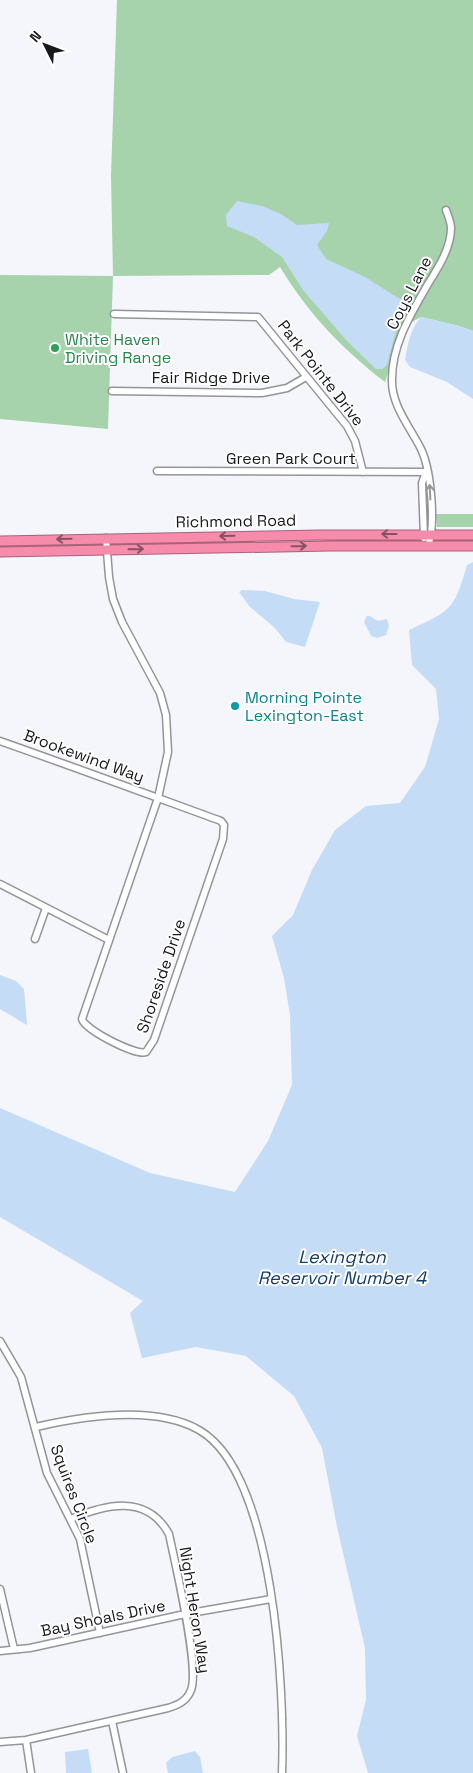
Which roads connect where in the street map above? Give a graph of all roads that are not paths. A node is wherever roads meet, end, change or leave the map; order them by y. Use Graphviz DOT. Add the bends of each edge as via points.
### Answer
graph roads {
  1 [pos="446,210"];
  2 [pos="114,314"];
  3 [pos="306,377"];
  4 [pos="112,390"];
  5 [pos="157,471"];
  6 [pos="363,472"];
  7 [pos="426,472"];
  8 [pos="428,535"];
  9 [pos="473,535"];
  10 [pos="106,538"];
  11 [pos="0,541"];
  12 [pos="428,546"];
  13 [pos="473,546"];
  14 [pos="107,549"];
  15 [pos="0,552"];
  16 [pos="0,741"];
  17 [pos="158,798"];
  18 [pos="0,884"];
  19 [pos="46,908"];
  20 [pos="35,939"];
  21 [pos="109,940"];
  22 [pos="0,1341"];
  23 [pos="36,1428"];
  24 [pos="71,1519"];
  25 [pos="0,1589"];
  26 [pos="271,1599"];
  27 [pos="185,1614"];
  28 [pos="100,1633"];
  29 [pos="14,1649"];
  30 [pos="0,1651"];
  31 [pos="112,1721"];
  32 [pos="26,1740"];
  33 [pos="0,1742"];
  34 [pos="32,1773"];
  35 [pos="123,1773"];
  36 [pos="282,1773"];
  1 -- 7 [label="street, Coys Lane" via="451,229 448,244 405,326 392,372 396,401 421,449"];
  2 -- 3 [label="street, Park Pointe Drive" via="258,317"];
  3 -- 4 [label="street, Fair Ridge Drive" via="287,388 262,393"];
  3 -- 6 [label="street, Park Pointe Drive" via="352,436"];
  5 -- 6 [label="street, Green Park Court"];
  6 -- 7 [label="street, Green Park Court"];
  7 -- 8 [label="street, Coys Lane" via="430,483"];
  8 -- 9 [label="highway, Richmond Road"];
  8 -- 10 [label="highway, Richmond Road, one-way"];
  8 -- 12 [label="street, Coys Lane"];
  10 -- 11 [label="highway, Richmond Road, one-way"];
  10 -- 14 [label="street, Shoreside Drive"];
  12 -- 13 [label="highway, Richmond Road"];
  14 -- 12 [label="highway, Richmond Road, one-way"];
  14 -- 15 [label="highway, Richmond Road"];
  14 -- 17 [label="street, Shoreside Drive" via="113,599 153,678 166,715 168,752"];
  16 -- 17 [label="street, Brookewind Way"];
  17 -- 21 [label="street, Shoreside Drive"];
  17 -- 21 [label="street, Shoreside Drive" via="221,821 225,829 154,1040 143,1054 92,1030 82,1021"];
  18 -- 19 [label="street"];
  19 -- 20 [label="street"];
  19 -- 21 [label="street"];
  22 -- 23 [label="street, Squires Circle" via="21,1377"];
  23 -- 24 [label="street, Squires Circle" via="47,1473"];
  23 -- 26 [label="street" via="82,1417 152,1417 170,1418 200,1431 228,1458 250,1504"];
  24 -- 27 [label="street, Night Heron Way" via="97,1510 128,1506 148,1511 158,1518 169,1534"];
  24 -- 28 [label="street, Squires Circle" via="80,1540"];
  25 -- 29 [label="street"];
  26 -- 27 [label="street, Bay Shoals Drive"];
  26 -- 36 [label="street" via="280,1667"];
  27 -- 28 [label="street, Bay Shoals Drive"];
  27 -- 31 [label="street, Night Heron Way" via="193,1682 186,1699 179,1705"];
  28 -- 29 [label="street, Bay Shoals Drive"];
  29 -- 30 [label="street, Bay Shoals Drive"];
  31 -- 32 [label="street, Night Heron Way"];
  31 -- 35 [label="street"];
  32 -- 33 [label="street, Night Heron Way"];
  32 -- 34 [label="street"];
}
